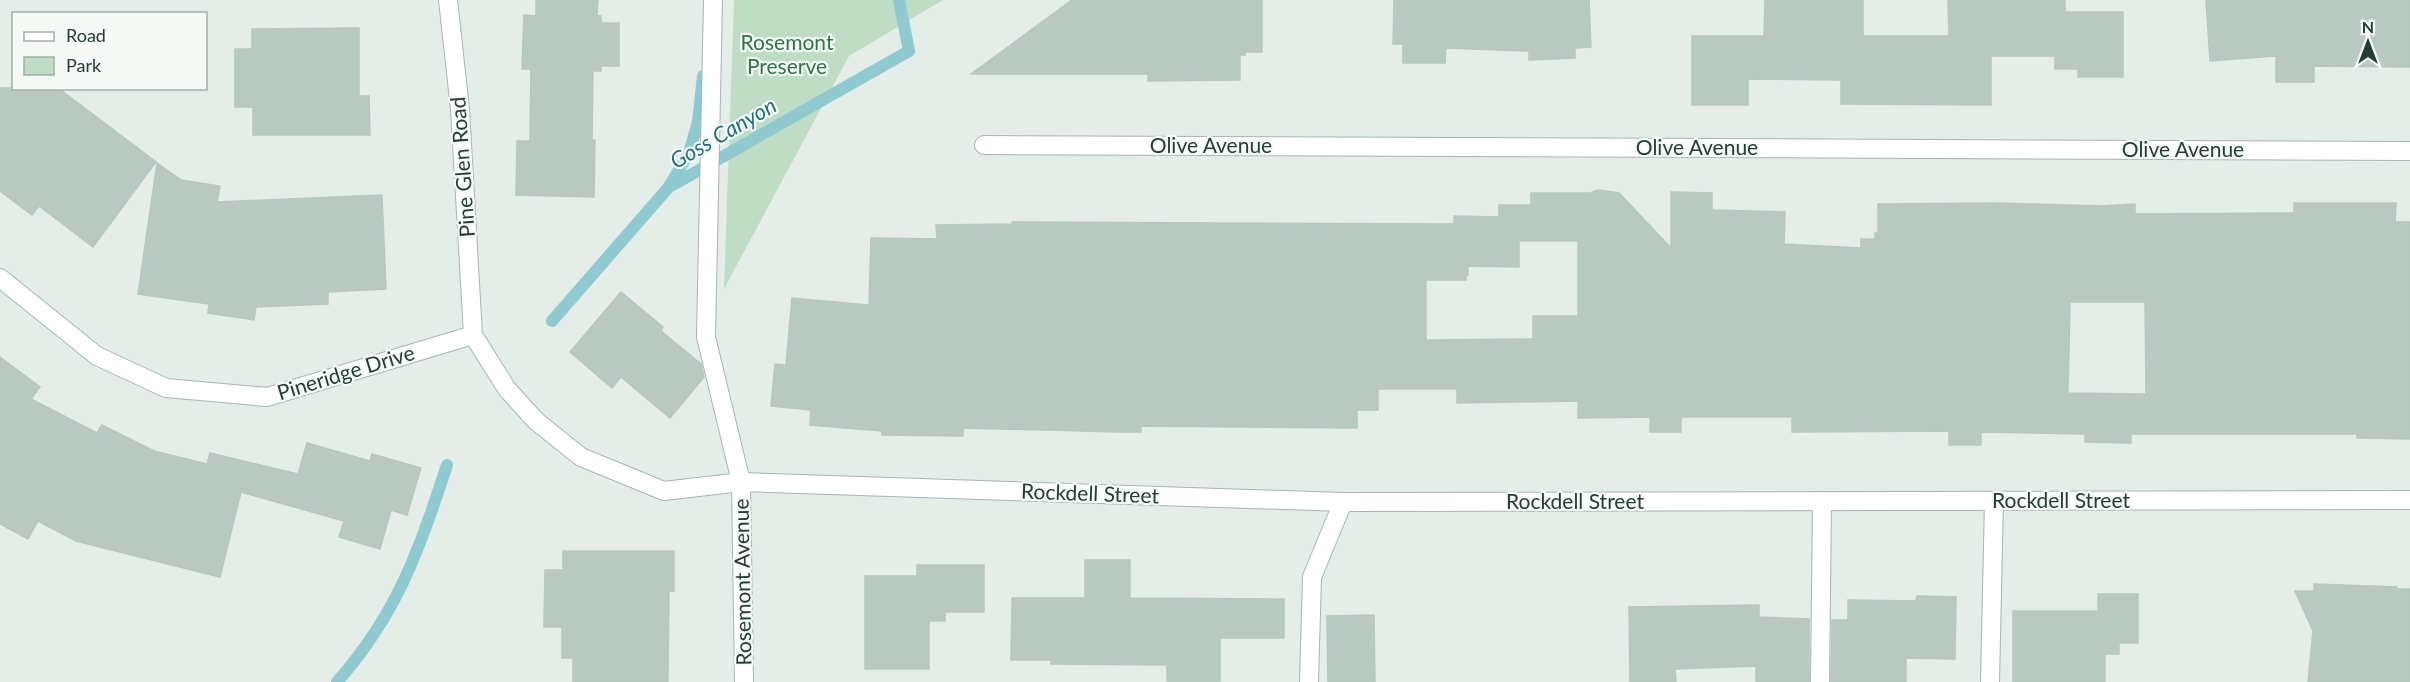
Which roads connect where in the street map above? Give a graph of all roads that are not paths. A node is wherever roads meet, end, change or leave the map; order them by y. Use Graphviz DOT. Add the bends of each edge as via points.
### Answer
graph roads {
  1 [pos="448,0"];
  2 [pos="713,0"];
  3 [pos="984,145"];
  4 [pos="2410,151"];
  5 [pos="0,279"];
  6 [pos="473,335"];
  7 [pos="741,482"];
  8 [pos="2410,500"];
  9 [pos="1822,501"];
  10 [pos="1994,501"];
  11 [pos="1343,502"];
  12 [pos="744,682"];
  13 [pos="1309,682"];
  14 [pos="1820,682"];
  15 [pos="1990,682"];
  1 -- 6 [label="street, Pine Glen Road" via="460,109"];
  2 -- 7 [label="street, Rosemont Avenue" via="706,337"];
  3 -- 4 [label="street, Olive Avenue"];
  5 -- 6 [label="street, Pineridge Drive" via="98,356 166,388 267,397"];
  6 -- 7 [label="street, Rockdell Street" via="507,388 536,421 581,457 664,491"];
  7 -- 11 [label="street, Rockdell Street"];
  7 -- 12 [label="street, Rosemont Avenue"];
  8 -- 10 [label="street, Rockdell Street"];
  9 -- 10 [label="street, Rockdell Street"];
  9 -- 11 [label="street, Rockdell Street"];
  9 -- 14 [label="street"];
  10 -- 15 [label="street"];
  11 -- 13 [label="street" via="1312,576"];
}
